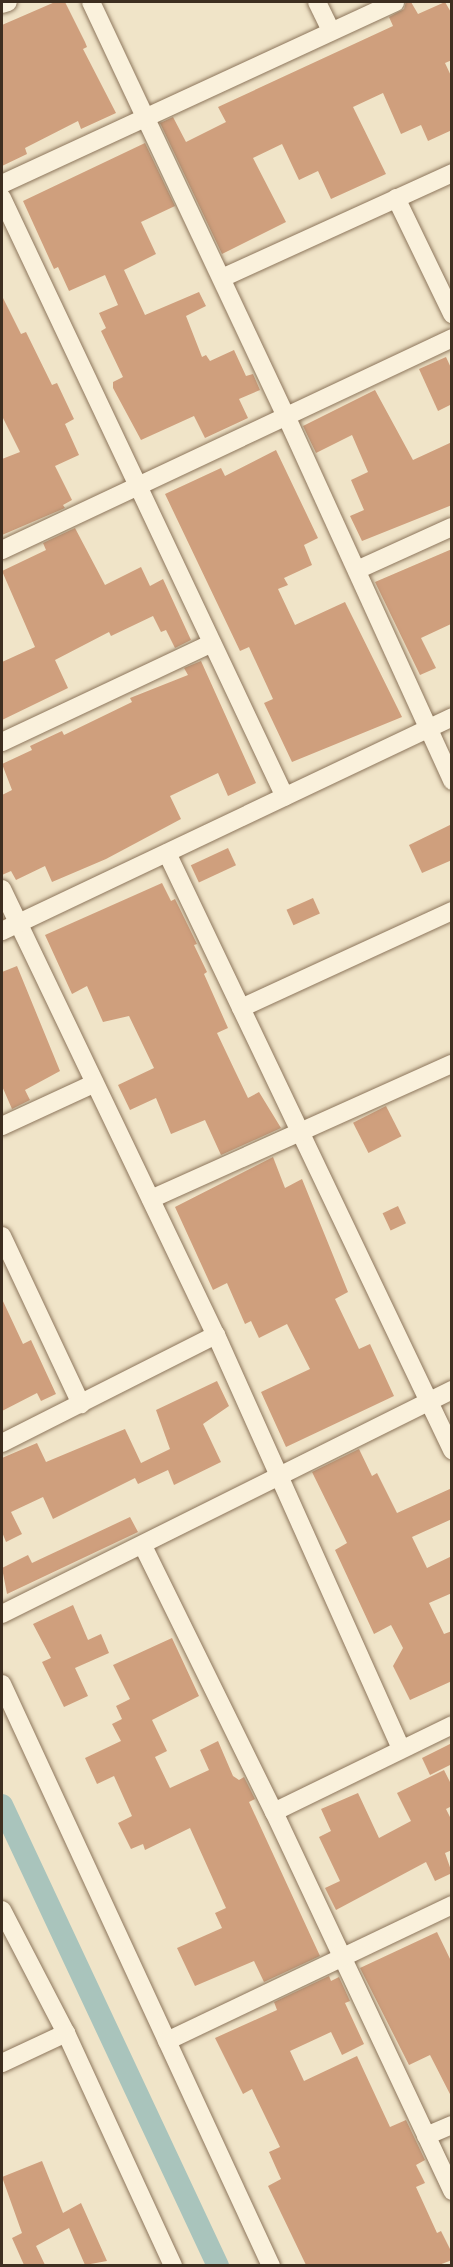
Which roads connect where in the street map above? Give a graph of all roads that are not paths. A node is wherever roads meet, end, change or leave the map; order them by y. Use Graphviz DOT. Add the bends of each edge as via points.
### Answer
graph roads {
  1 [pos="8,2"];
  2 [pos="91,2"];
  3 [pos="317,2"];
  4 [pos="395,2"];
  5 [pos="2,4"];
  6 [pos="331,31"];
  7 [pos="146,117"];
  8 [pos="452,173"];
  9 [pos="2,184"];
  10 [pos="2,198"];
  11 [pos="396,198"];
  12 [pos="222,278"];
  13 [pos="452,314"];
  14 [pos="452,338"];
  15 [pos="286,416"];
  16 [pos="138,486"];
  17 [pos="452,527"];
  18 [pos="2,550"];
  19 [pos="357,570"];
  20 [pos="212,643"];
  21 [pos="452,717"];
  22 [pos="428,728"];
  23 [pos="2,742"];
  24 [pos="452,781"];
  25 [pos="285,797"];
  26 [pos="167,853"];
  27 [pos="2,889"];
  28 [pos="452,911"];
  29 [pos="18,924"];
  30 [pos="2,932"];
  31 [pos="241,1008"];
  32 [pos="452,1064"];
  33 [pos="95,1083"];
  34 [pos="2,1126"];
  35 [pos="300,1132"];
  36 [pos="151,1199"];
  37 [pos="2,1236"];
  38 [pos="216,1335"];
  39 [pos="452,1390"];
  40 [pos="428,1401"];
  41 [pos="81,1404"];
  42 [pos="2,1443"];
  43 [pos="452,1450"];
  44 [pos="278,1478"];
  45 [pos="143,1546"];
  46 [pos="2,1614"];
  47 [pos="2,1684"];
  48 [pos="452,1725"];
  49 [pos="401,1748"];
  50 [pos="274,1812"];
  51 [pos="452,1905"];
  52 [pos="2,1910"];
  53 [pos="342,1957"];
  54 [pos="66,2033"];
  55 [pos="167,2041"];
  56 [pos="2,2063"];
  57 [pos="452,2125"];
  58 [pos="426,2136"];
  59 [pos="452,2192"];
  60 [pos="173,2265"];
  61 [pos="272,2265"];
  1 -- 5 [label="street"];
  2 -- 7 [label="street"];
  3 -- 6 [label="street"];
  4 -- 6 [label="street"];
  6 -- 7 [label="street"];
  7 -- 9 [label="street"];
  7 -- 12 [label="street"];
  8 -- 11 [label="street"];
  10 -- 16 [label="street"];
  11 -- 12 [label="street"];
  11 -- 13 [label="street"];
  12 -- 15 [label="street"];
  14 -- 15 [label="street"];
  15 -- 16 [label="street"];
  15 -- 19 [label="street"];
  16 -- 18 [label="street"];
  16 -- 20 [label="street"];
  17 -- 19 [label="street"];
  19 -- 22 [label="street"];
  20 -- 23 [label="street"];
  20 -- 25 [label="street"];
  21 -- 22 [label="street"];
  22 -- 24 [label="street"];
  22 -- 25 [label="street"];
  25 -- 26 [label="street"];
  26 -- 29 [label="street"];
  26 -- 31 [label="street"];
  27 -- 29 [label="street"];
  28 -- 31 [label="street"];
  29 -- 30 [label="street"];
  29 -- 33 [label="street"];
  31 -- 35 [label="street"];
  32 -- 35 [label="street"];
  33 -- 34 [label="street"];
  33 -- 36 [label="street"];
  35 -- 36 [label="street"];
  35 -- 40 [label="street"];
  36 -- 38 [label="street"];
  37 -- 41 [label="street"];
  38 -- 41 [label="street"];
  38 -- 44 [label="street"];
  39 -- 40 [label="street"];
  40 -- 43 [label="street"];
  40 -- 44 [label="street"];
  41 -- 42 [label="street"];
  44 -- 45 [label="street"];
  44 -- 49 [label="street"];
  45 -- 46 [label="street"];
  45 -- 50 [label="street"];
  47 -- 55 [label="street"];
  48 -- 49 [label="street"];
  49 -- 50 [label="street"];
  50 -- 53 [label="street"];
  51 -- 53 [label="street"];
  52 -- 54 [label="street"];
  53 -- 55 [label="street"];
  53 -- 58 [label="street"];
  54 -- 56 [label="street"];
  54 -- 60 [label="street"];
  55 -- 61 [label="street"];
  57 -- 58 [label="street"];
  58 -- 59 [label="street"];
}
